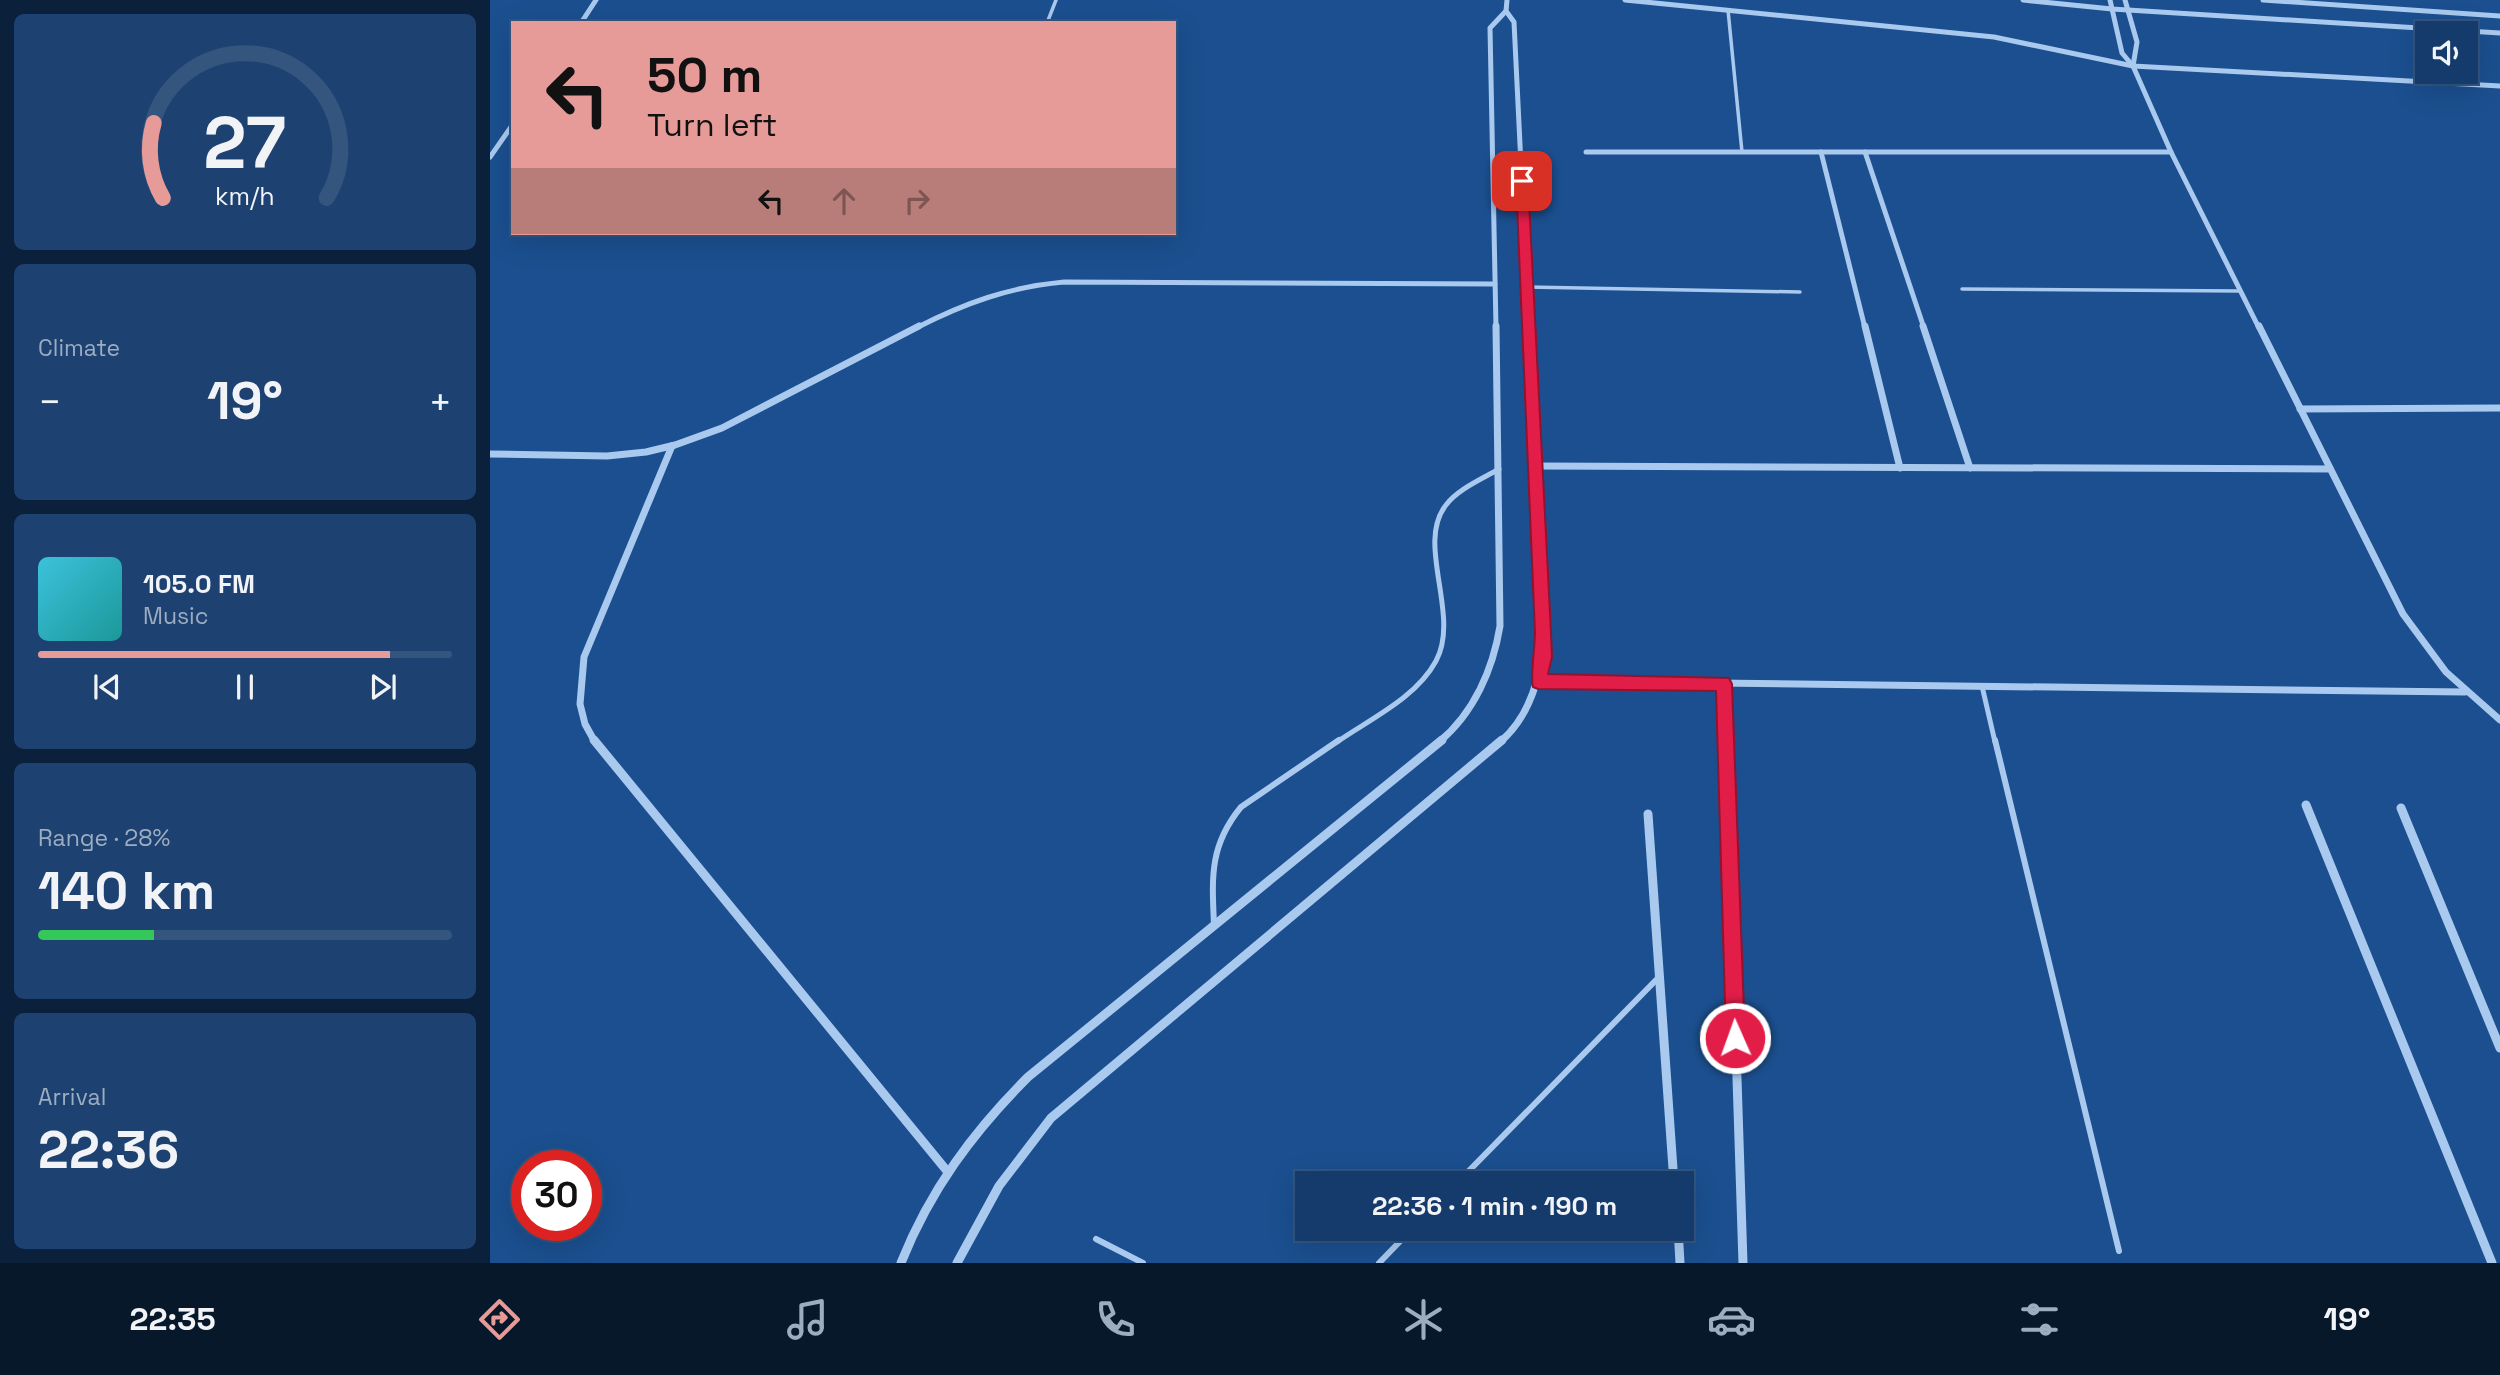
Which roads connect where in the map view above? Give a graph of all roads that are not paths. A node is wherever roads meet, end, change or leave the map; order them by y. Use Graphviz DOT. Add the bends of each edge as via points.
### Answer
graph roads {
  1 [pos="596,0"];
  2 [pos="1056,0"];
  3 [pos="1507,0"];
  4 [pos="1625,0"];
  5 [pos="2023,0"];
  6 [pos="2110,0"];
  7 [pos="2125,0"];
  8 [pos="2263,0"];
  9 [pos="2112,9"];
  10 [pos="2128,9"];
  11 [pos="1728,10"];
  12 [pos="1506,11"];
  13 [pos="2500,16"];
  14 [pos="582,21"];
  15 [pos="1048,21"];
  16 [pos="2500,33"];
  17 [pos="2133,65"];
  18 [pos="2500,86"];
  19 [pos="511,127"];
  20 [pos="1586,152"];
  21 [pos="1742,152"];
  22 [pos="1821,152"];
  23 [pos="1865,152"];
  24 [pos="2171,152"];
  25 [pos="490,157"];
  26 [pos="1495,284"];
  27 [pos="1527,287"];
  28 [pos="1962,289"];
  29 [pos="2240,291"];
  30 [pos="1800,292"];
  31 [pos="2500,408"];
  32 [pos="2300,409"];
  33 [pos="672,446"];
  34 [pos="490,454"];
  35 [pos="1537,466"];
  36 [pos="1900,468"];
  37 [pos="1970,468"];
  38 [pos="1499,469"];
  39 [pos="2330,469"];
  40 [pos="1538,681"];
  41 [pos="1724,684"];
  42 [pos="1982,686"];
  43 [pos="2465,692"];
  44 [pos="2500,720"];
  45 [pos="2306,805"];
  46 [pos="2401,808"];
  47 [pos="1648,814"];
  48 [pos="1214,925"];
  49 [pos="1660,977"];
  50 [pos="2500,1048"];
  51 [pos="947,1171"];
  52 [pos="1469,1171"];
  53 [pos="1673,1171"];
  54 [pos="1096,1240"];
  55 [pos="1400,1241"];
  56 [pos="1679,1241"];
  57 [pos="2119,1251"];
  58 [pos="901,1263"];
  59 [pos="957,1263"];
  60 [pos="1143,1263"];
  61 [pos="1379,1263"];
  62 [pos="1680,1263"];
  63 [pos="1744,1263"];
  64 [pos="2493,1263"];
  1 -- 14 [label="street"];
  2 -- 15 [label="lane"];
  3 -- 12 [label="street"];
  4 -- 11 [label="street"];
  5 -- 9 [label="street"];
  6 -- 9 [label="street"];
  7 -- 10 [label="street"];
  8 -- 13 [label="street"];
  9 -- 10 [label="street"];
  9 -- 17 [label="street" via="2120,48"];
  10 -- 16 [label="street"];
  10 -- 17 [label="street" via="2138,53"];
  11 -- 17 [label="street" via="1994,37"];
  11 -- 21 [label="lane"];
  12 -- 26 [label="street" via="1490,29"];
  12 -- 27 [label="street" via="1514,22"];
  17 -- 18 [label="street"];
  17 -- 24 [label="street"];
  19 -- 25 [label="street"];
  20 -- 21 [label="street"];
  21 -- 22 [label="street"];
  22 -- 23 [label="street"];
  22 -- 36 [label="street"];
  23 -- 24 [label="street"];
  23 -- 37 [label="street"];
  24 -- 29 [label="street"];
  26 -- 33 [label="street" via="1029,285 961,304 722,428"];
  26 -- 38 [label="street"];
  27 -- 30 [label="lane"];
  27 -- 35 [label="street"];
  28 -- 29 [label="lane"];
  29 -- 32 [label="street"];
  31 -- 32 [label="street"];
  32 -- 39 [label="street"];
  33 -- 34 [label="street" via="623,454"];
  33 -- 51 [label="street" via="584,657 578,682 585,728"];
  35 -- 36 [label="street"];
  35 -- 40 [label="street" via="1544,657"];
  36 -- 37 [label="street"];
  37 -- 39 [label="street"];
  38 -- 48 [label="street" via="1501,632 1485,684 1468,712 1445,737"];
  38 -- 48 [label="lane" via="1457,495 1434,526 1445,639 1431,671 1418,686 1229,819 1214,850"];
  39 -- 43 [label="street" via="2403,614"];
  40 -- 41 [label="street"];
  40 -- 59 [label="street" via="1519,721 1504,738 1051,1118 997,1186"];
  41 -- 42 [label="street"];
  41 -- 63 [label="street"];
  42 -- 43 [label="street"];
  42 -- 57 [label="lane"];
  43 -- 44 [label="street"];
  45 -- 64 [label="street"];
  46 -- 50 [label="street"];
  47 -- 49 [label="street"];
  48 -- 51 [label="street" via="1028,1077 993,1110"];
  49 -- 52 [label="lane"];
  49 -- 53 [label="street"];
  51 -- 58 [label="street"];
  54 -- 60 [label="lane"];
  55 -- 61 [label="lane"];
  56 -- 62 [label="street"];
}
